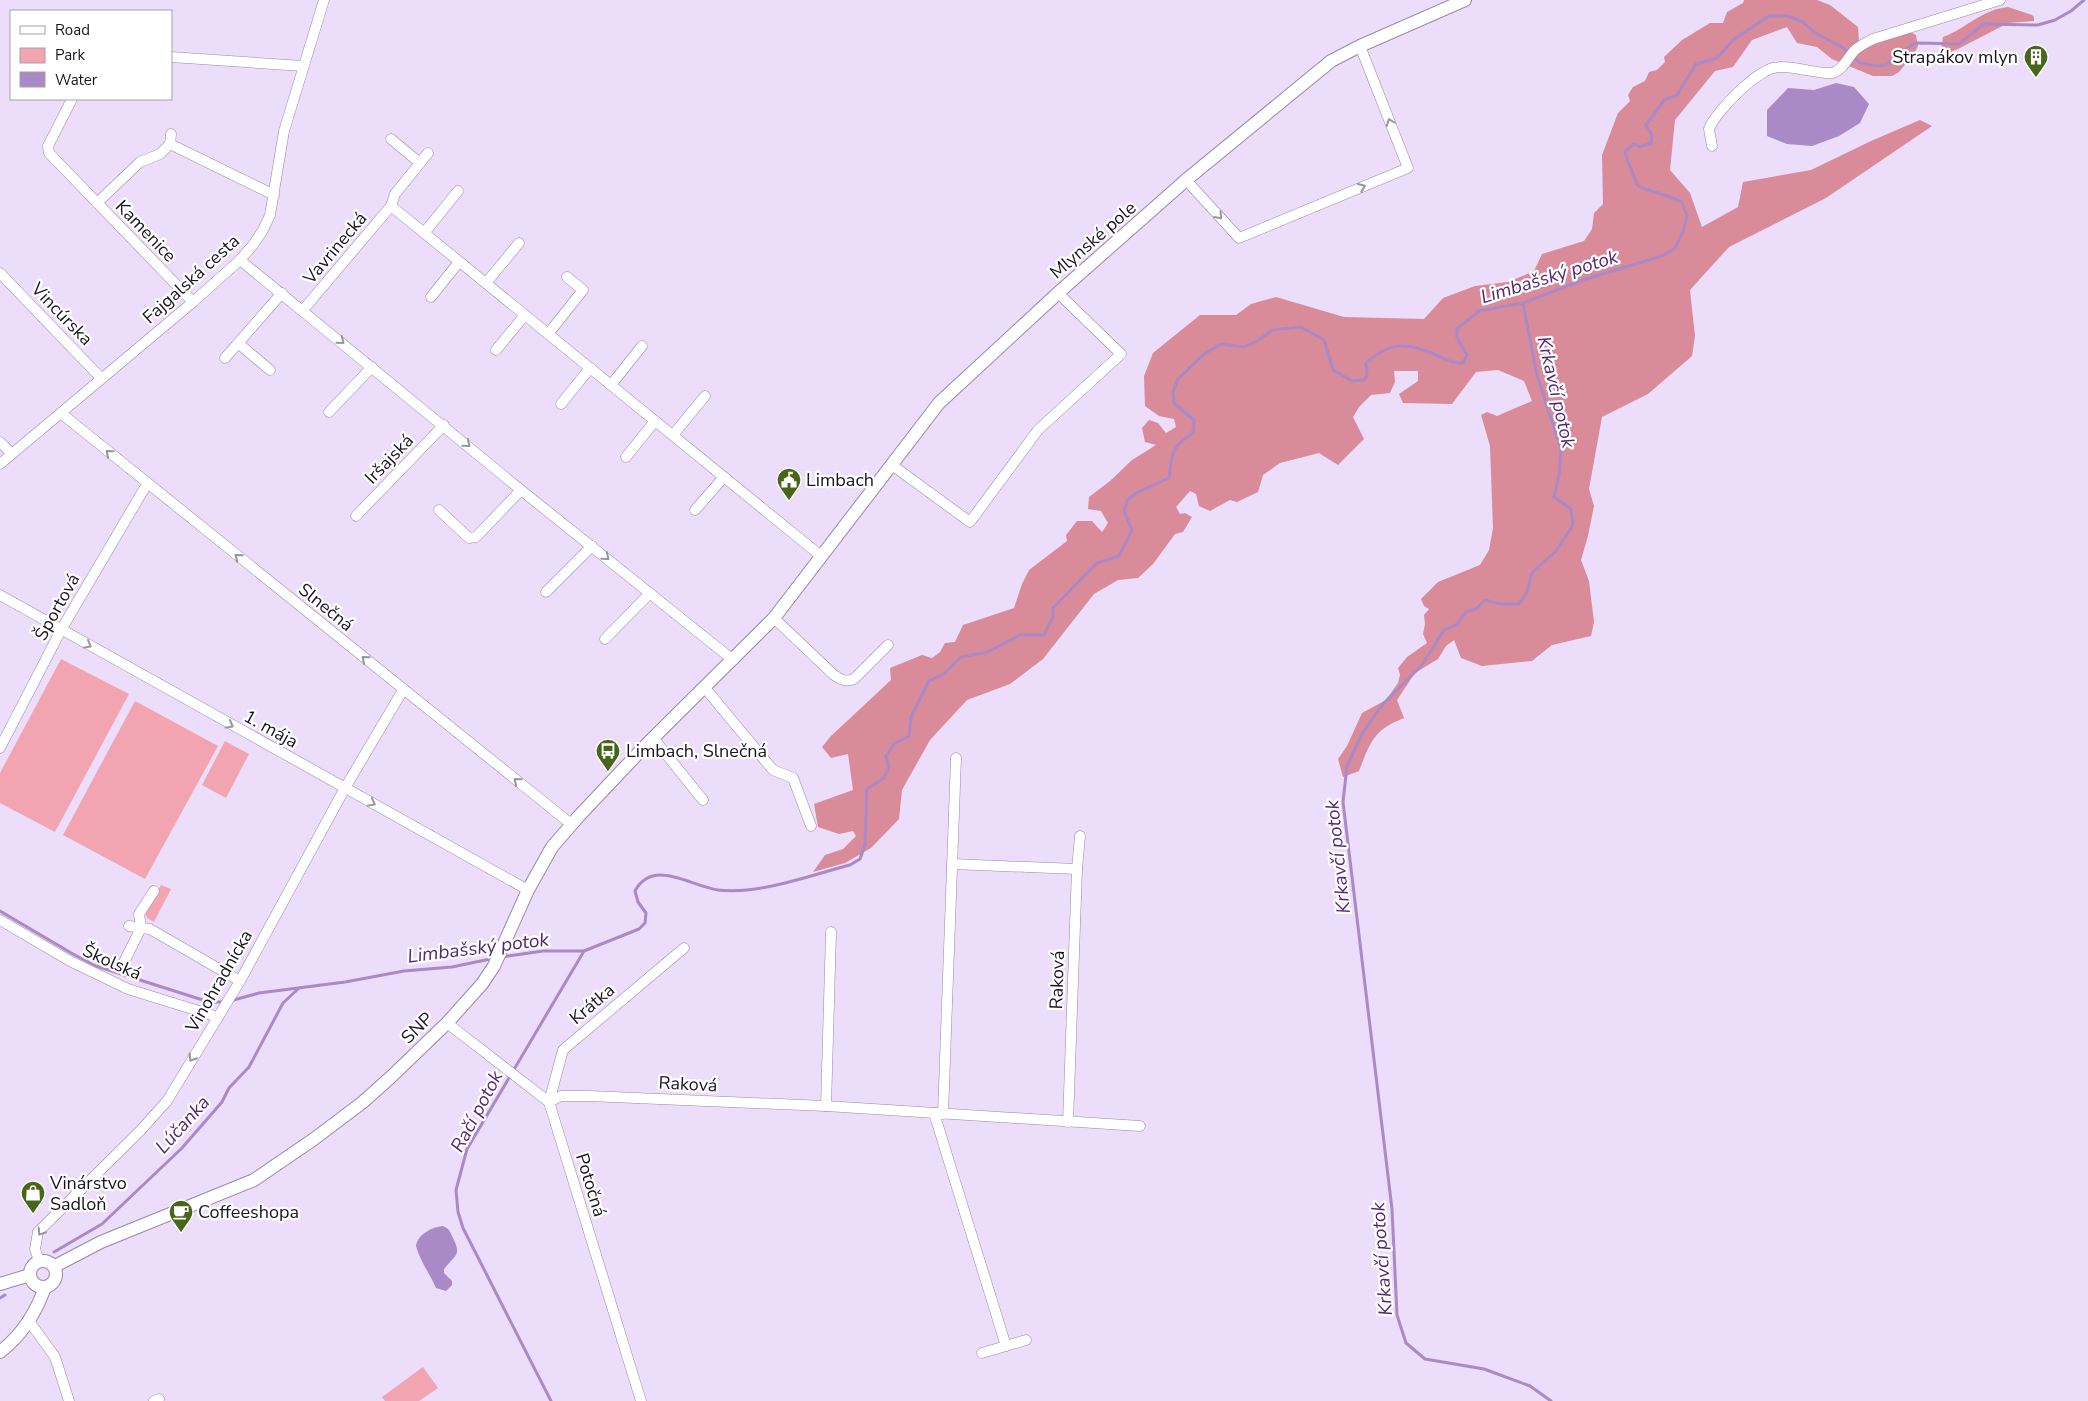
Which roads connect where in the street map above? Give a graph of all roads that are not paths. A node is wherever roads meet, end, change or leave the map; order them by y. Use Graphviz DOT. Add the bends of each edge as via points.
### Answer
graph roads {
  1 [pos="324,0"];
  2 [pos="1466,0"];
  3 [pos="2000,0"];
  4 [pos="1360,46"];
  5 [pos="172,57"];
  6 [pos="303,66"];
  7 [pos="71,100"];
  8 [pos="391,139"];
  9 [pos="1712,146"];
  10 [pos="428,152"];
  11 [pos="420,163"];
  12 [pos="1186,180"];
  13 [pos="458,191"];
  14 [pos="274,195"];
  15 [pos="97,203"];
  16 [pos="391,206"];
  17 [pos="424,233"];
  18 [pos="519,243"];
  19 [pos="240,260"];
  20 [pos="459,262"];
  21 [pos="0,273"];
  22 [pos="567,277"];
  23 [pos="486,283"];
  24 [pos="282,293"];
  25 [pos="1058,293"];
  26 [pos="430,297"];
  27 [pos="194,302"];
  28 [pos="303,310"];
  29 [pos="525,315"];
  30 [pos="548,334"];
  31 [pos="238,343"];
  32 [pos="642,346"];
  33 [pos="496,350"];
  34 [pos="226,358"];
  35 [pos="372,367"];
  36 [pos="590,368"];
  37 [pos="270,370"];
  38 [pos="101,378"];
  39 [pos="611,385"];
  40 [pos="705,396"];
  41 [pos="561,404"];
  42 [pos="329,412"];
  43 [pos="62,414"];
  44 [pos="655,421"];
  45 [pos="444,426"];
  46 [pos="673,435"];
  47 [pos="0,442"];
  48 [pos="12,454"];
  49 [pos="626,457"];
  50 [pos="0,464"];
  51 [pos="892,465"];
  52 [pos="724,476"];
  53 [pos="147,484"];
  54 [pos="521,490"];
  55 [pos="439,510"];
  56 [pos="696,510"];
  57 [pos="356,516"];
  58 [pos="592,546"];
  59 [pos="821,556"];
  60 [pos="546,592"];
  61 [pos="650,593"];
  62 [pos="0,595"];
  63 [pos="774,618"];
  64 [pos="61,630"];
  65 [pos="605,639"];
  66 [pos="888,645"];
  67 [pos="733,660"];
  68 [pos="705,688"];
  69 [pos="403,690"];
  70 [pos="650,742"];
  71 [pos="0,748"];
  72 [pos="956,758"];
  73 [pos="345,788"];
  74 [pos="703,800"];
  75 [pos="571,824"];
  76 [pos="811,826"];
  77 [pos="1080,836"];
  78 [pos="952,864"];
  79 [pos="1077,869"];
  80 [pos="528,890"];
  81 [pos="154,891"];
  82 [pos="0,920"];
  83 [pos="129,926"];
  84 [pos="142,928"];
  85 [pos="831,932"];
  86 [pos="684,948"];
  87 [pos="122,966"];
  88 [pos="240,982"];
  89 [pos="221,1012"];
  90 [pos="447,1023"];
  91 [pos="549,1102"];
  92 [pos="826,1106"];
  93 [pos="939,1113"];
  94 [pos="1068,1122"];
  95 [pos="1140,1126"];
  96 [pos="39,1261"];
  97 [pos="54,1266"];
  98 [pos="30,1275"];
  99 [pos="0,1284"];
  100 [pos="46,1287"];
  101 [pos="29,1321"];
  102 [pos="1026,1340"];
  103 [pos="1006,1346"];
  104 [pos="3,1350"];
  105 [pos="982,1354"];
  106 [pos="69,1401"];
  107 [pos="642,1401"];
  1 -- 6 [label="street, Fajgalská cesta"];
  2 -- 4 [label="street, Mlynské pole"];
  3 -- 9 [label="street" via="1882,36 1851,54 1841,68 1833,72 1776,67 1762,73 1727,103 1710,125"];
  4 -- 12 [label="street, Mlynské pole" via="1332,61"];
  12 -- 4 [label="street, one-way" via="1239,238 1408,168"];
  5 -- 6 [label="street"];
  6 -- 14 [label="street, Fajgalská cesta" via="284,131"];
  7 -- 15 [label="street, Kamenice" via="48,146 50,153"];
  8 -- 11 [label="street"];
  10 -- 11 [label="street, Vavrinecká"];
  11 -- 16 [label="street, Vavrinecká" via="395,194"];
  12 -- 25 [label="street, Mlynské pole"];
  13 -- 17 [label="street"];
  14 -- 15 [label="street, Kamenice" via="170,139 160,154 140,162"];
  14 -- 19 [label="street, Fajgalská cesta" via="264,230"];
  15 -- 27 [label="street, Kamenice"];
  16 -- 17 [label="street, Vavrinecká"];
  16 -- 28 [label="street, Vavrinecká"];
  17 -- 20 [label="street, Vavrinecká"];
  18 -- 23 [label="street"];
  19 -- 24 [label="street"];
  19 -- 27 [label="street, Fajgalská cesta"];
  20 -- 23 [label="street, Vavrinecká"];
  20 -- 26 [label="street"];
  21 -- 38 [label="street, Vincúrska"];
  22 -- 30 [label="street" via="584,290"];
  23 -- 29 [label="street, Vavrinecká"];
  24 -- 28 [label="street"];
  24 -- 31 [label="street"];
  25 -- 51 [label="street, Mlynské pole" via="939,404"];
  25 -- 51 [label="street" via="1121,354 1038,430 970,522"];
  27 -- 38 [label="street, Fajgalská cesta"];
  28 -- 35 [label="street, one-way"];
  29 -- 30 [label="street, Vavrinecká"];
  29 -- 33 [label="street"];
  30 -- 36 [label="street, Vavrinecká"];
  31 -- 34 [label="street"];
  31 -- 37 [label="street"];
  32 -- 39 [label="street"];
  35 -- 42 [label="street"];
  35 -- 45 [label="street"];
  36 -- 39 [label="street, Vavrinecká"];
  36 -- 41 [label="street"];
  38 -- 43 [label="street, Fajgalská cesta"];
  39 -- 44 [label="street, Vavrinecká"];
  40 -- 46 [label="street"];
  43 -- 48 [label="street, Fajgalská cesta"];
  53 -- 43 [label="street, Slnečná, one-way"];
  44 -- 46 [label="street, Vavrinecká"];
  44 -- 49 [label="street"];
  45 -- 54 [label="street, one-way"];
  45 -- 57 [label="street, Iršajská"];
  46 -- 52 [label="street, Vavrinecká"];
  47 -- 48 [label="street"];
  48 -- 50 [label="street, Fajgalská cesta"];
  51 -- 59 [label="street, Mlynské pole"];
  52 -- 56 [label="street"];
  52 -- 59 [label="street, Vavrinecká"];
  53 -- 64 [label="street, Športová"];
  69 -- 53 [label="street, Slnečná, one-way"];
  54 -- 55 [label="street" via="476,537 469,538"];
  54 -- 58 [label="street"];
  58 -- 60 [label="street"];
  58 -- 61 [label="street, one-way"];
  59 -- 63 [label="street, Mlynské pole"];
  61 -- 65 [label="street"];
  61 -- 67 [label="street"];
  62 -- 64 [label="street, 1. mája"];
  63 -- 66 [label="street" via="841,680 854,679"];
  63 -- 67 [label="street, Mlynské pole"];
  64 -- 71 [label="street, Športová"];
  64 -- 73 [label="street, 1. mája, one-way"];
  67 -- 68 [label="street, SNP"];
  68 -- 70 [label="street, SNP"];
  68 -- 76 [label="street" via="773,770 793,778"];
  69 -- 73 [label="street, Vinohradnícka"];
  75 -- 69 [label="street, Slnečná, one-way"];
  70 -- 74 [label="street"];
  70 -- 75 [label="street, SNP"];
  72 -- 78 [label="street"];
  73 -- 80 [label="street, 1. mája, one-way"];
  73 -- 88 [label="street, Vinohradnícka"];
  75 -- 80 [label="street, SNP" via="552,847"];
  77 -- 79 [label="street, Raková"];
  78 -- 79 [label="street"];
  78 -- 93 [label="street"];
  79 -- 94 [label="street, Raková"];
  80 -- 90 [label="street, SNP" via="494,966"];
  81 -- 84 [label="street, Školská" via="139,914"];
  82 -- 89 [label="street, Školská" via="70,961 128,989"];
  83 -- 84 [label="street"];
  84 -- 87 [label="street, Školská"];
  84 -- 88 [label="street" via="156,931"];
  85 -- 92 [label="street"];
  86 -- 91 [label="street, Krátka" via="564,1050"];
  88 -- 89 [label="street, Vinohradnícka"];
  89 -- 96 [label="street, Vinohradnícka, one-way" via="167,1101 38,1232 34,1249"];
  90 -- 91 [label="street"];
  90 -- 97 [label="street, SNP" via="363,1102 266,1173 237,1188 118,1235"];
  91 -- 92 [label="street, Raková" via="560,1096 589,1096"];
  91 -- 107 [label="street, Potočná"];
  92 -- 93 [label="street, Raková"];
  93 -- 94 [label="street, Raková"];
  93 -- 103 [label="street"];
  94 -- 95 [label="street, Raková"];
  96 -- 97 [label="street" via="48,1261"];
  96 -- 98 [label="street" via="32,1266"];
  97 -- 100 [label="street" via="56,1279"];
  98 -- 99 [label="street"];
  98 -- 100 [label="street" via="37,1286"];
  100 -- 101 [label="street"];
  101 -- 104 [label="street"];
  101 -- 106 [label="street" via="55,1357"];
  102 -- 103 [label="street"];
  103 -- 105 [label="street"];
}
